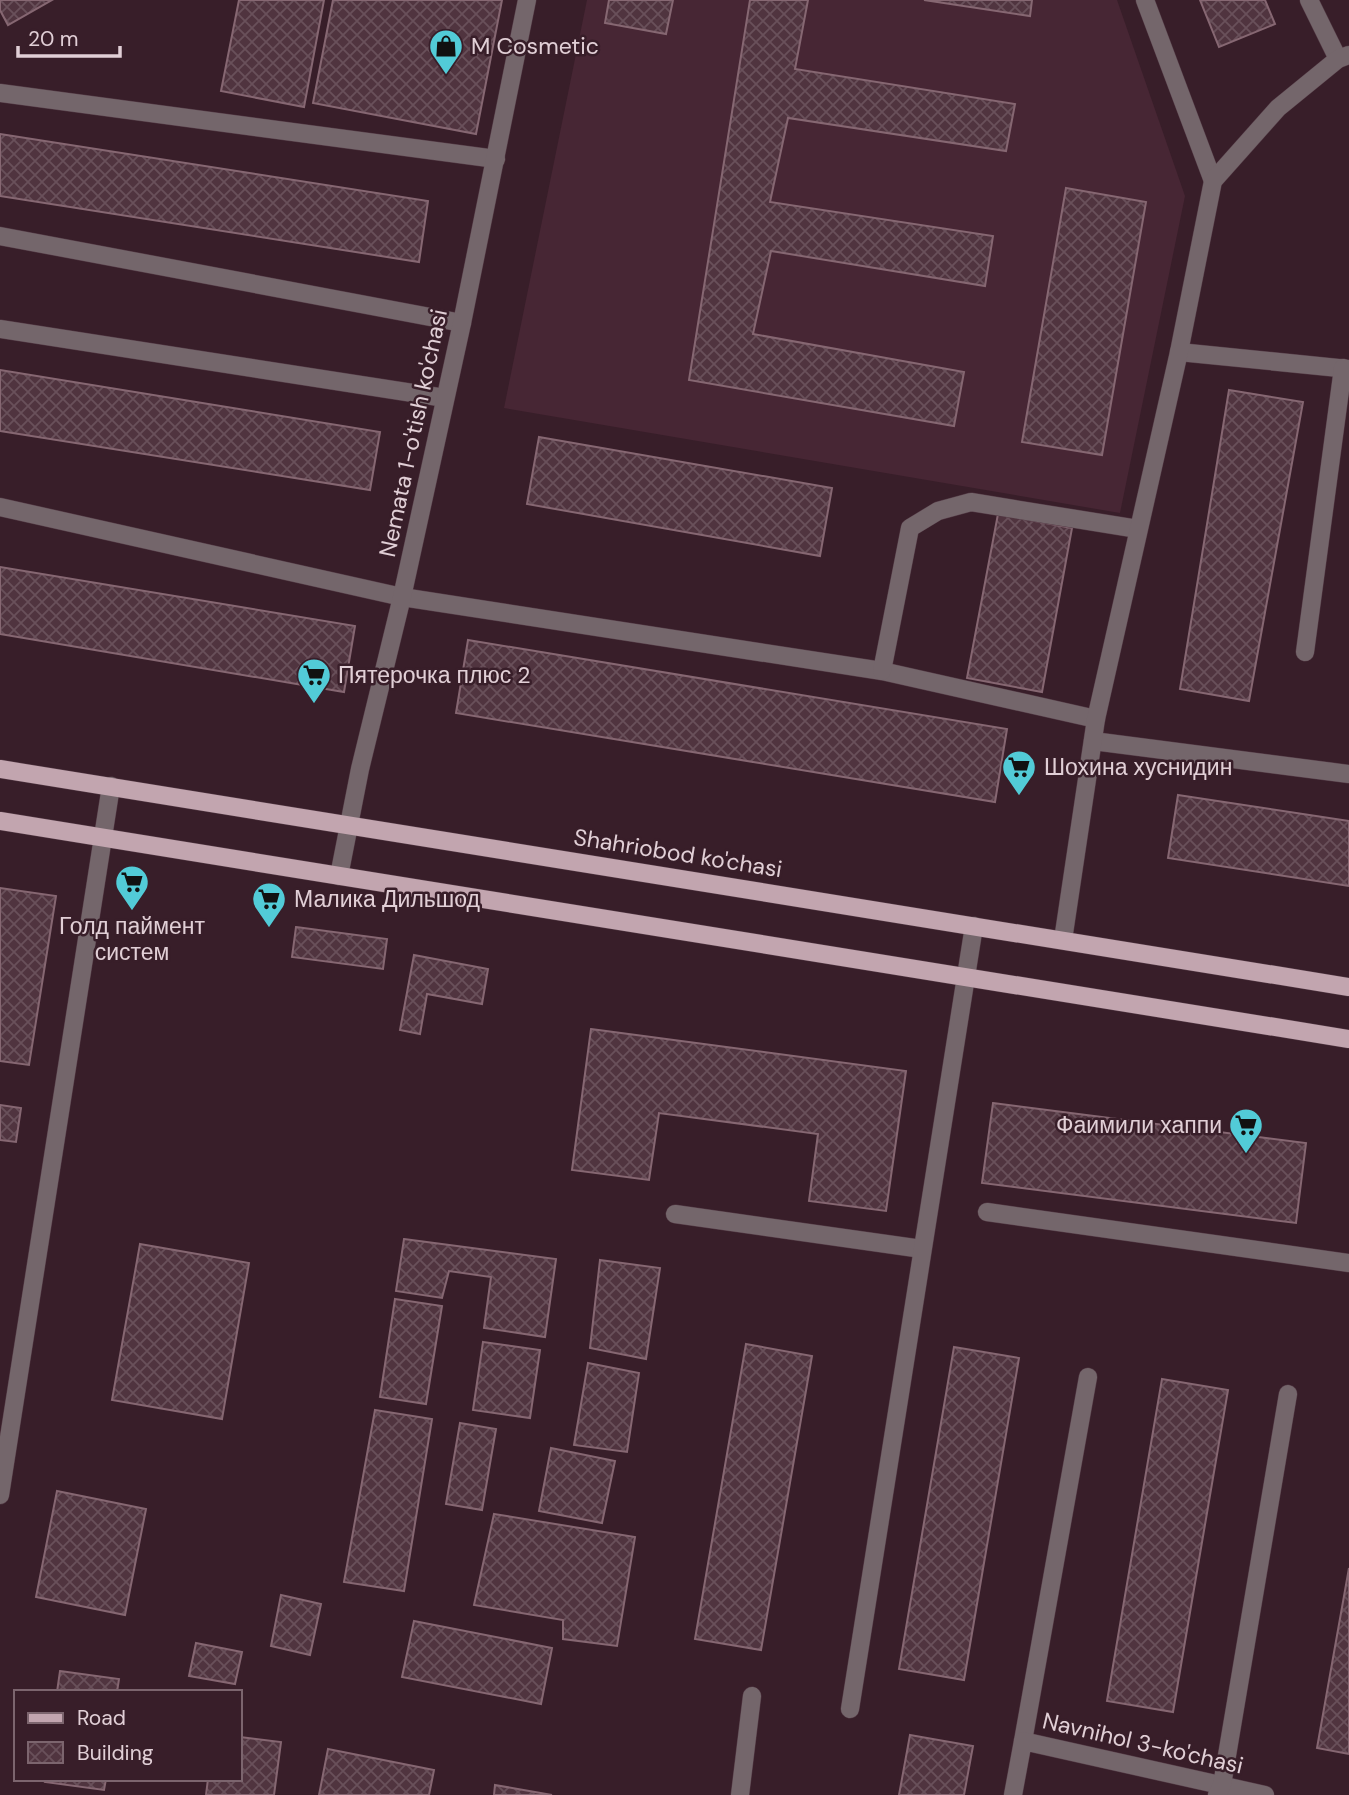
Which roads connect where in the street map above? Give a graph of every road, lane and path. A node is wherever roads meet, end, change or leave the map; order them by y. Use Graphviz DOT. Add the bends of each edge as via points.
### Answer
graph roads {
  1 [pos="527,0"];
  2 [pos="1145,0"];
  3 [pos="1309,0"];
  4 [pos="1344,57"];
  5 [pos="0,93"];
  6 [pos="496,159"];
  7 [pos="1213,181"];
  8 [pos="0,236"];
  9 [pos="462,323"];
  10 [pos="0,329"];
  11 [pos="1179,352"];
  12 [pos="1346,368"];
  13 [pos="445,398"];
  14 [pos="0,506"];
  15 [pos="1138,529"];
  16 [pos="402,597"];
  17 [pos="1305,652"];
  18 [pos="882,671"];
  19 [pos="1096,719"];
  20 [pos="1093,741"];
  21 [pos="0,769"];
  22 [pos="1349,774"];
  23 [pos="111,786"];
  24 [pos="0,821"];
  25 [pos="349,824"];
  26 [pos="103,838"];
  27 [pos="340,876"];
  28 [pos="974,926"];
  29 [pos="1063,940"];
  30 [pos="965,977"];
  31 [pos="1349,987"];
  32 [pos="1349,1039"];
  33 [pos="987,1212"];
  34 [pos="675,1214"];
  35 [pos="922,1249"];
  36 [pos="1349,1263"];
  37 [pos="1088,1377"];
  38 [pos="1288,1394"];
  39 [pos="0,1495"];
  40 [pos="752,1696"];
  41 [pos="849,1709"];
  42 [pos="1023,1741"];
  43 [pos="1219,1790"];
  44 [pos="740,1795"];
  45 [pos="1013,1795"];
  46 [pos="1265,1795"];
  1 -- 6 [label="street, Nemata 1-o'tish ko'chasi"];
  2 -- 7 [label="street"];
  3 -- 4 [label="street"];
  4 -- 7 [label="street" via="1278,108"];
  5 -- 6 [label="street"];
  6 -- 9 [label="street, Nemata 1-o'tish ko'chasi"];
  7 -- 11 [label="street"];
  8 -- 9 [label="street"];
  9 -- 13 [label="street, Nemata 1-o'tish ko'chasi"];
  10 -- 13 [label="street"];
  11 -- 12 [label="street"];
  11 -- 15 [label="street"];
  12 -- 17 [label="street"];
  13 -- 16 [label="street, Nemata 1-o'tish ko'chasi"];
  14 -- 16 [label="street"];
  15 -- 18 [label="street" via="971,502 938,512 910,528"];
  15 -- 19 [label="street"];
  16 -- 18 [label="street"];
  16 -- 25 [label="street, Nemata 1-o'tish ko'chasi"];
  18 -- 19 [label="street"];
  19 -- 20 [label="street"];
  20 -- 22 [label="street"];
  20 -- 29 [label="street"];
  21 -- 23 [label="main road, Shahriobod ko'chasi"];
  23 -- 25 [label="main road, Shahriobod ko'chasi"];
  23 -- 26 [label="street"];
  24 -- 26 [label="main road"];
  25 -- 27 [label="street, Nemata 1-o'tish ko'chasi"];
  25 -- 28 [label="main road, Shahriobod ko'chasi"];
  26 -- 27 [label="main road"];
  26 -- 39 [label="street"];
  27 -- 30 [label="main road"];
  28 -- 29 [label="main road, Shahriobod ko'chasi"];
  28 -- 30 [label="street"];
  29 -- 31 [label="main road, Shahriobod ko'chasi"];
  30 -- 32 [label="main road"];
  30 -- 35 [label="street"];
  33 -- 36 [label="street"];
  34 -- 35 [label="street"];
  35 -- 41 [label="street"];
  37 -- 42 [label="street"];
  38 -- 43 [label="street"];
  40 -- 44 [label="street"];
  42 -- 43 [label="street, Navnihol 3-ko'chasi"];
  42 -- 45 [label="street, Navnihol 3-ko'chasi"];
  43 -- 46 [label="street, Navnihol 3-ko'chasi"];
}
